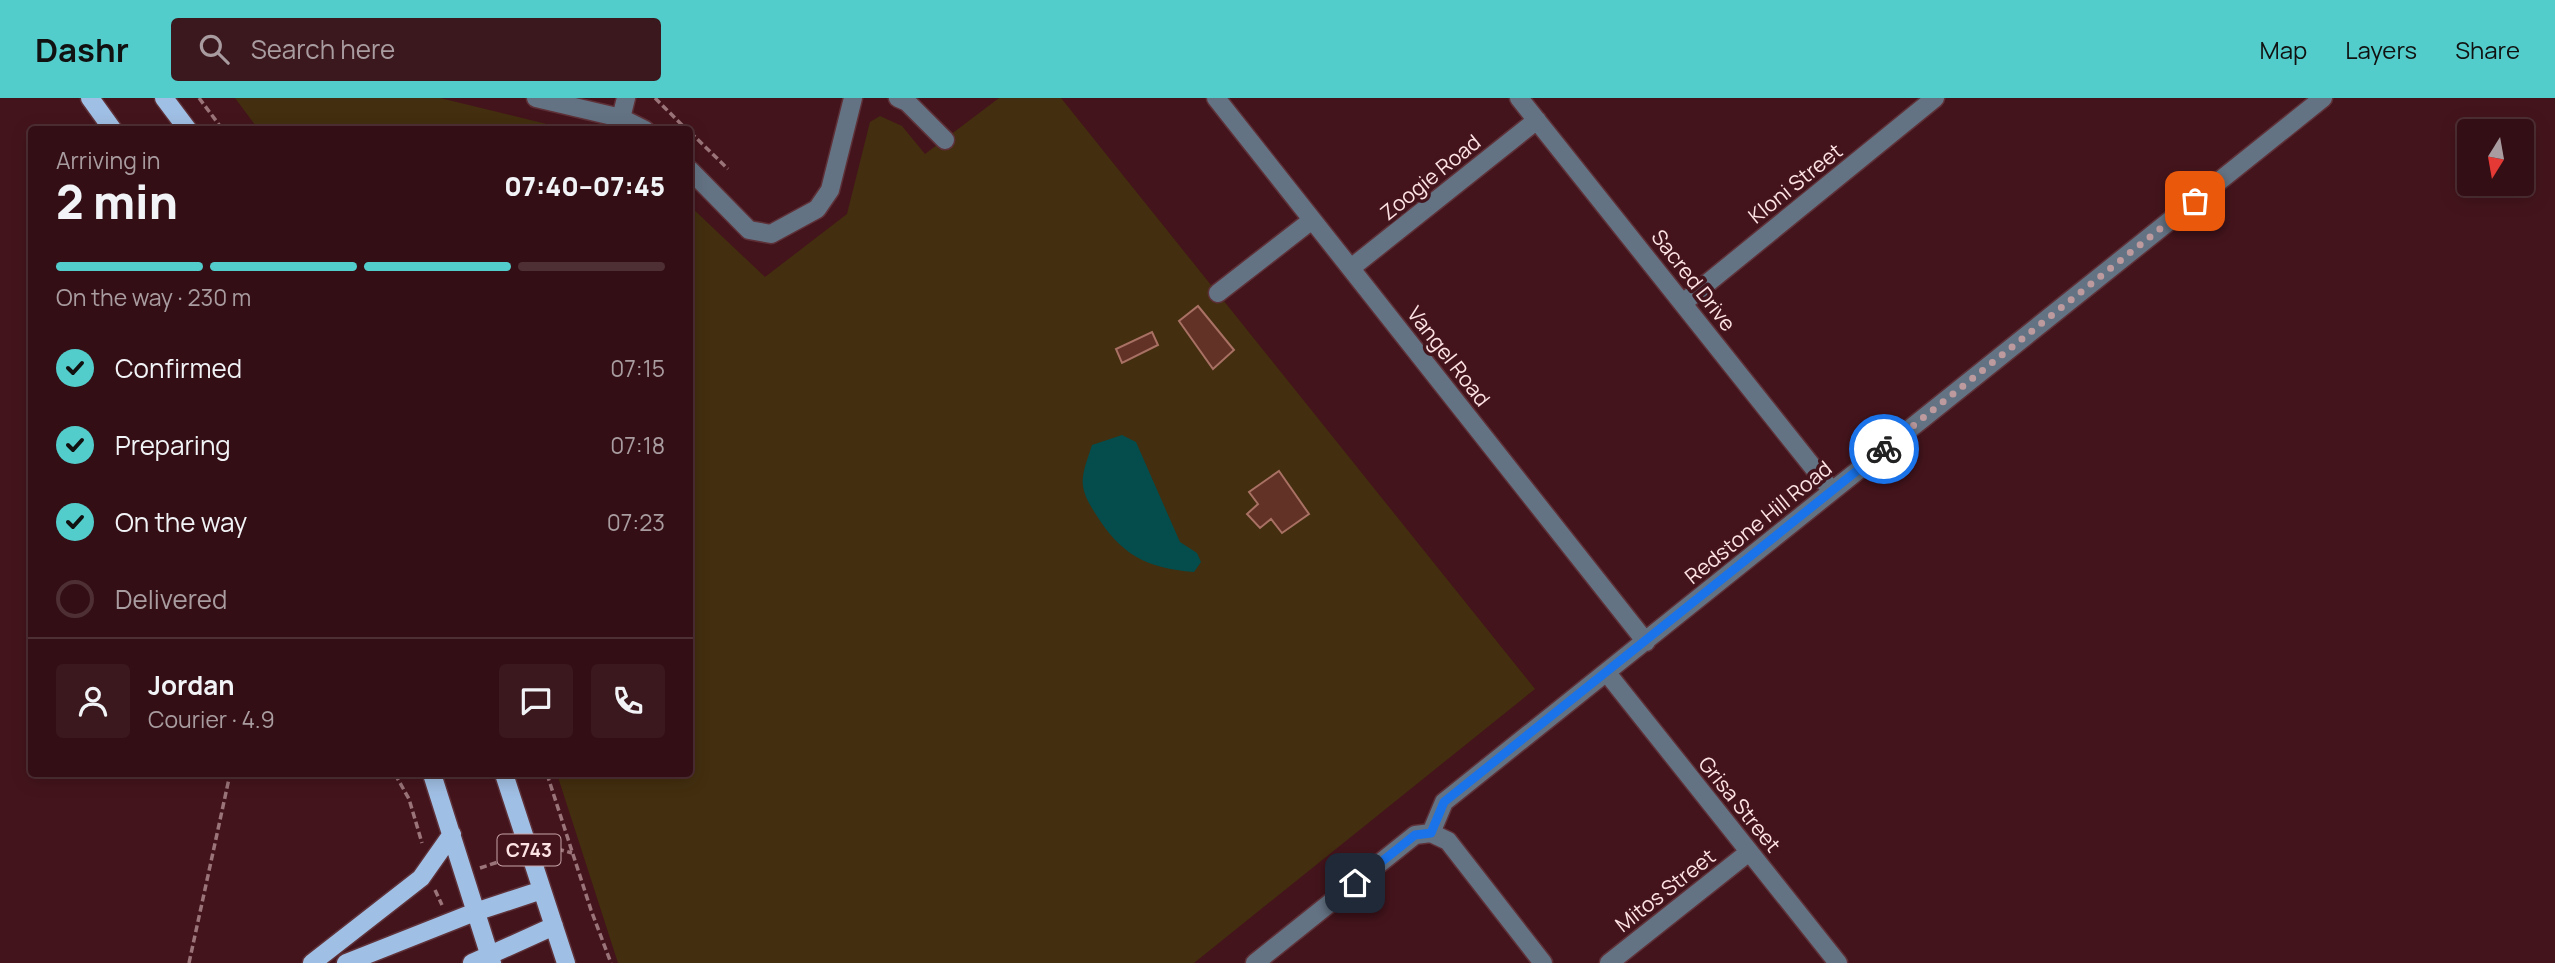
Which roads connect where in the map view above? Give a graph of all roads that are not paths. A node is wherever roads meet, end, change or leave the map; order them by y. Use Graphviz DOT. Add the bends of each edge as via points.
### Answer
graph roads {
  1 [pos="90,98"];
  2 [pos="164,98"];
  3 [pos="536,98"];
  4 [pos="626,98"];
  5 [pos="853,98"];
  6 [pos="898,98"];
  7 [pos="1216,98"];
  8 [pos="1519,98"];
  9 [pos="1935,98"];
  10 [pos="2323,98"];
  11 [pos="621,118"];
  12 [pos="1537,120"];
  13 [pos="110,126"];
  14 [pos="185,126"];
  15 [pos="637,126"];
  16 [pos="945,140"];
  17 [pos="693,173"];
  18 [pos="1312,220"];
  19 [pos="1351,268"];
  20 [pos="1218,293"];
  21 [pos="1683,303"];
  22 [pos="1832,491"];
  23 [pos="1646,642"];
  24 [pos="1606,673"];
  25 [pos="433,777"];
  26 [pos="505,777"];
  27 [pos="1431,833"];
  28 [pos="452,834"];
  29 [pos="1749,852"];
  30 [pos="542,890"];
  31 [pos="475,912"];
  32 [pos="554,926"];
  33 [pos="491,960"];
  34 [pos="312,963"];
  35 [pos="346,963"];
  36 [pos="472,963"];
  37 [pos="565,963"];
  38 [pos="1255,963"];
  39 [pos="1543,963"];
  40 [pos="1609,963"];
  41 [pos="1838,963"];
  1 -- 13 [label="main road"];
  2 -- 14 [label="main road"];
  3 -- 11 [label="street"];
  4 -- 11 [label="street"];
  5 -- 17 [label="street" via="830,190 817,209 771,234 749,230"];
  6 -- 16 [label="street"];
  7 -- 18 [label="street, Vangel Road"];
  8 -- 12 [label="street, Sacred Drive"];
  9 -- 21 [label="street, Kloni Street"];
  10 -- 22 [label="street, Redstone Hill Road"];
  11 -- 15 [label="street"];
  12 -- 19 [label="street, Zoogie Road"];
  12 -- 21 [label="street, Sacred Drive"];
  18 -- 19 [label="street, Vangel Road"];
  18 -- 20 [label="street"];
  19 -- 23 [label="street, Vangel Road"];
  21 -- 22 [label="street, Sacred Drive"];
  22 -- 23 [label="street, Redstone Hill Road"];
  23 -- 24 [label="street, Redstone Hill Road"];
  24 -- 27 [label="street, Redstone Hill Road" via="1444,802"];
  24 -- 29 [label="street, Grisa Street"];
  25 -- 28 [label="main road"];
  26 -- 30 [label="main road, C743"];
  27 -- 38 [label="street" via="1415,835"];
  27 -- 39 [label="street" via="1448,841"];
  28 -- 31 [label="main road"];
  28 -- 34 [label="main road" via="421,878"];
  29 -- 40 [label="street, Mitos Street"];
  29 -- 41 [label="street, Grisa Street"];
  30 -- 31 [label="main road"];
  30 -- 32 [label="main road, C743"];
  31 -- 33 [label="main road"];
  31 -- 35 [label="main road"];
  32 -- 33 [label="main road"];
  32 -- 37 [label="main road, C743"];
  33 -- 36 [label="main road"];
}
